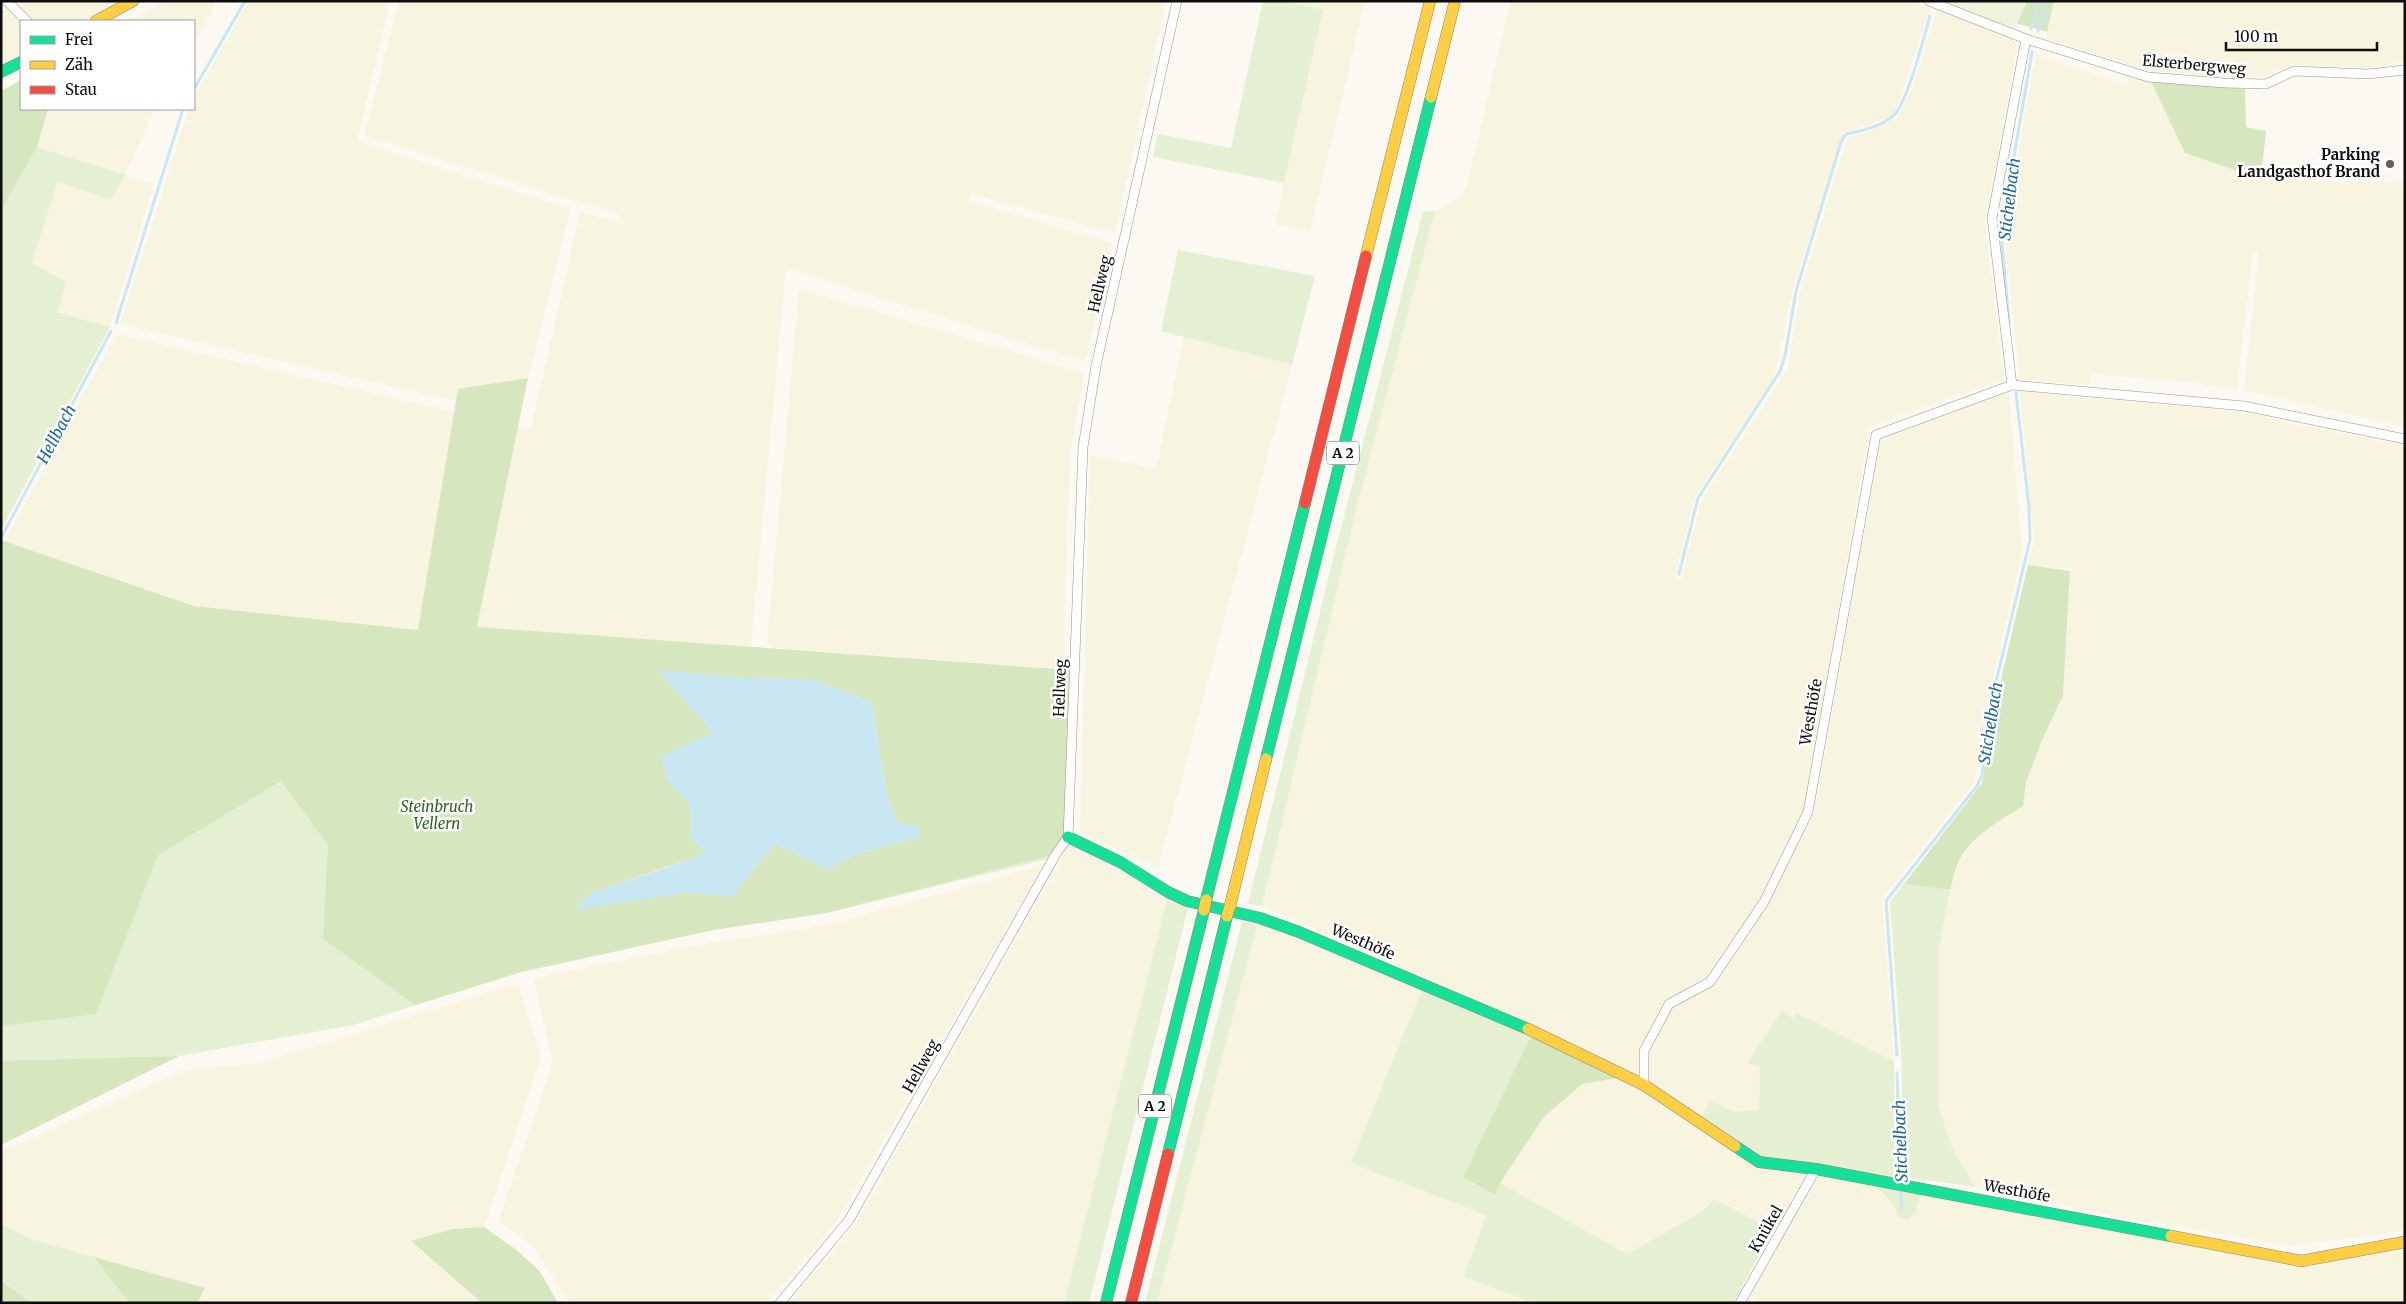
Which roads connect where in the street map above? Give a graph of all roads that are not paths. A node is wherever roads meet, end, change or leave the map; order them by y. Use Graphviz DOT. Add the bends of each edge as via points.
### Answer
graph roads {
  1 [pos="7,1"];
  2 [pos="133,1"];
  3 [pos="1177,1"];
  4 [pos="1430,1"];
  5 [pos="1455,1"];
  6 [pos="1929,1"];
  7 [pos="26,20"];
  8 [pos="98,20"];
  9 [pos="2026,39"];
  10 [pos="20,62"];
  11 [pos="2405,70"];
  12 [pos="1,72"];
  13 [pos="2012,384"];
  14 [pos="2405,439"];
  15 [pos="1068,837"];
  16 [pos="1644,1085"];
  17 [pos="1816,1169"];
  18 [pos="2405,1242"];
  19 [pos="780,1303"];
  20 [pos="1106,1303"];
  21 [pos="1131,1303"];
  22 [pos="1740,1303"];
  1 -- 7 [label="street"];
  2 -- 8 [label="main road"];
  3 -- 15 [label="street, Hellweg" via="1096,366 1083,447"];
  4 -- 20 [label="main road, A 2"];
  5 -- 21 [label="main road, A 2"];
  6 -- 9 [label="street, Elsterbergweg"];
  9 -- 11 [label="street, Elsterbergweg" via="2148,77 2266,84 2294,71 2368,74"];
  9 -- 13 [label="street" via="1992,218"];
  10 -- 12 [label="main road"];
  13 -- 14 [label="street" via="2244,406"];
  13 -- 16 [label="street, Westhöfe" via="1876,435 1808,812 1764,902 1710,982 1669,1004 1644,1051"];
  15 -- 16 [label="main road, Westhöfe" via="1120,862 1187,901 1260,918 1299,932 1519,1024"];
  15 -- 19 [label="street, Hellweg" via="849,1220"];
  16 -- 17 [label="main road, Westhöfe" via="1759,1162"];
  17 -- 18 [label="main road, Westhöfe" via="2301,1261"];
  17 -- 22 [label="street, Knükel"];
}
